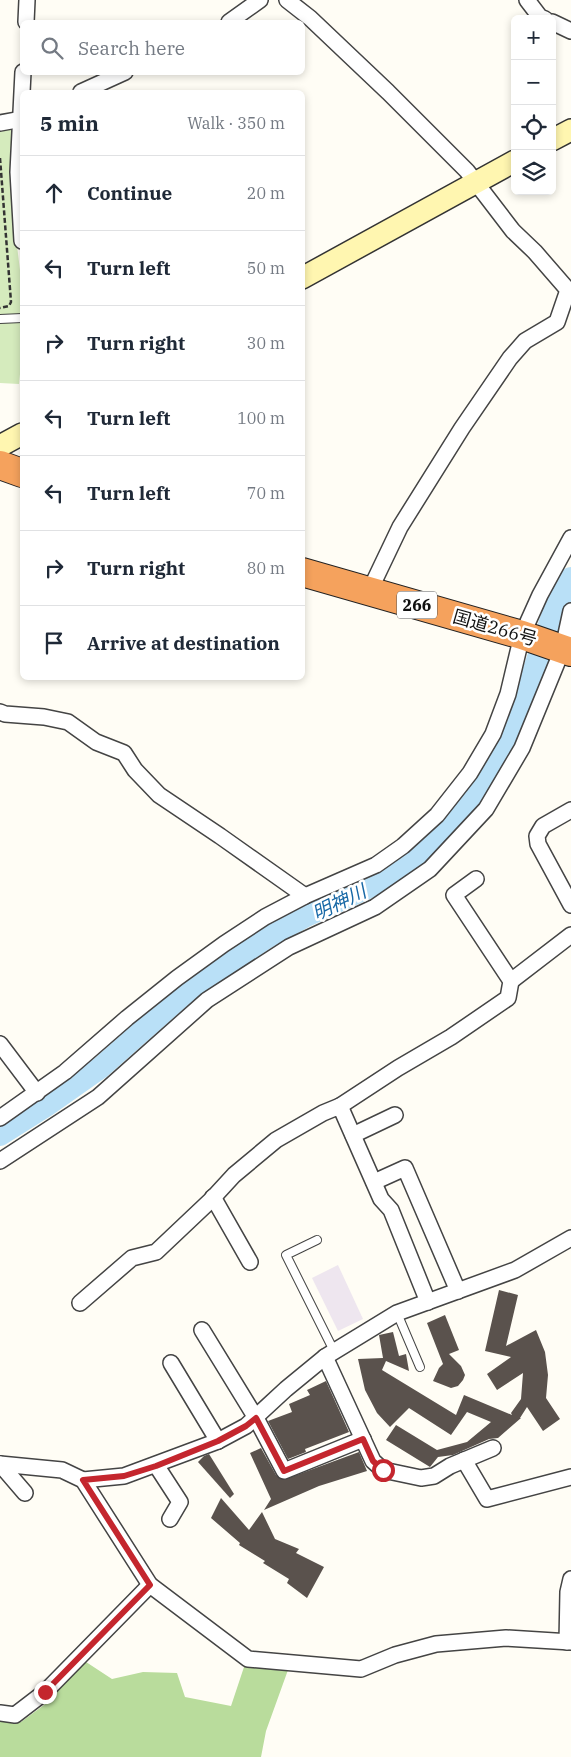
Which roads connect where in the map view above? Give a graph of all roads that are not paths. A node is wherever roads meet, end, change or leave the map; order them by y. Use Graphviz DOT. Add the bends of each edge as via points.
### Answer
graph roads {
  1 [pos="27,0"];
  2 [pos="260,0"];
  3 [pos="287,0"];
  4 [pos="527,0"];
  5 [pos="538,15"];
  6 [pos="26,20"];
  7 [pos="232,20"];
  8 [pos="556,24"];
  9 [pos="571,31"];
  10 [pos="23,75"];
  11 [pos="118,75"];
  12 [pos="23,90"];
  13 [pos="84,90"];
  14 [pos="20,120"];
  15 [pos="0,122"];
  16 [pos="571,130"];
  17 [pos="556,138"];
  18 [pos="20,146"];
  19 [pos="511,163"];
  20 [pos="476,182"];
  21 [pos="20,206"];
  22 [pos="305,276"];
  23 [pos="20,318"];
  24 [pos="0,319"];
  25 [pos="0,465"];
  26 [pos="20,473"];
  27 [pos="571,538"];
  28 [pos="305,573"];
  29 [pos="369,592"];
  30 [pos="571,610"];
  31 [pos="548,644"];
  32 [pos="0,712"];
  33 [pos="571,810"];
  34 [pos="476,879"];
  35 [pos="305,896"];
  36 [pos="571,905"];
  37 [pos="571,934"];
  38 [pos="511,981"];
  39 [pos="0,1044"];
  40 [pos="37,1093"];
  41 [pos="340,1106"];
  42 [pos="396,1115"];
  43 [pos="0,1118"];
  44 [pos="353,1135"];
  45 [pos="0,1161"];
  46 [pos="374,1182"];
  47 [pos="214,1197"];
  48 [pos="571,1238"];
  49 [pos="317,1240"];
  50 [pos="250,1262"];
  51 [pos="458,1291"];
  52 [pos="428,1302"];
  53 [pos="80,1303"];
  54 [pos="398,1314"];
  55 [pos="202,1330"];
  56 [pos="330,1354"];
  57 [pos="171,1362"];
  58 [pos="420,1367"];
  59 [pos="256,1418"];
  60 [pos="363,1439"];
  61 [pos="218,1441"];
  62 [pos="493,1448"];
  63 [pos="464,1460"];
  64 [pos="0,1464"];
  65 [pos="156,1466"];
  66 [pos="571,1477"];
  67 [pos="83,1480"];
  68 [pos="25,1492"];
  69 [pos="170,1519"];
  70 [pos="571,1580"];
  71 [pos="150,1585"];
  72 [pos="569,1642"];
  73 [pos="0,1713"];
  1 -- 6 [label="street"];
  2 -- 7 [label="street"];
  3 -- 20 [label="street" via="388,92"];
  4 -- 5 [label="street"];
  8 -- 9 [label="street"];
  10 -- 12 [label="street"];
  11 -- 13 [label="street"];
  14 -- 15 [label="street"];
  16 -- 17 [label="street"];
  18 -- 21 [label="street"];
  19 -- 20 [label="street"];
  20 -- 22 [label="street"];
  20 -- 29 [label="street" via="513,231 568,290 557,322 525,342 510,358 462,428 400,527"];
  23 -- 24 [label="lane"];
  25 -- 26 [label="highway"];
  27 -- 31 [label="street" via="540,595"];
  28 -- 29 [label="highway, 国道266号 / 266"];
  29 -- 31 [label="highway, 国道266号 / 266"];
  30 -- 31 [label="street"];
  31 -- 35 [label="street" via="508,694 493,734 470,773 437,815 376,865"];
  31 -- 45 [label="street" via="522,748 486,809 430,869 375,907 289,947 207,1000 98,1097"];
  32 -- 35 [label="street" via="68,722 96,742 124,753 158,795"];
  33 -- 36 [label="street" via="543,826 537,836 538,844"];
  34 -- 38 [label="street" via="454,895"];
  35 -- 40 [label="street" via="265,918 177,978"];
  37 -- 38 [label="street"];
  38 -- 41 [label="street" via="508,998 488,1013"];
  39 -- 40 [label="street"];
  40 -- 43 [label="street"];
  41 -- 44 [label="street"];
  41 -- 47 [label="street" via="276,1140 234,1175"];
  42 -- 44 [label="street"];
  44 -- 46 [label="street"];
  46 -- 51 [label="street" via="406,1168"];
  46 -- 52 [label="street" via="381,1199 391,1210"];
  47 -- 50 [label="street"];
  47 -- 53 [label="street" via="156,1252 132,1258"];
  48 -- 51 [label="street" via="515,1270"];
  49 -- 56 [label="lane" via="286,1255"];
  51 -- 52 [label="street"];
  52 -- 54 [label="street"];
  54 -- 56 [label="street"];
  54 -- 58 [label="lane"];
  55 -- 59 [label="street"];
  56 -- 59 [label="street"];
  56 -- 60 [label="street"];
  57 -- 61 [label="street"];
  59 -- 60 [label="street" via="284,1471"];
  59 -- 61 [label="street"];
  60 -- 63 [label="street" via="373,1461 383,1470 401,1475 434,1476"];
  61 -- 65 [label="street"];
  62 -- 63 [label="street"];
  63 -- 66 [label="street" via="487,1499"];
  64 -- 67 [label="street" via="62,1470"];
  64 -- 68 [label="street"];
  65 -- 67 [label="street" via="124,1476"];
  65 -- 69 [label="street" via="180,1502"];
  67 -- 71 [label="street"];
  70 -- 72 [label="street" via="568,1592"];
  71 -- 72 [label="street" via="248,1659 362,1669 395,1655 436,1644 506,1638"];
  71 -- 73 [label="street" via="45,1692 15,1714"];
}
